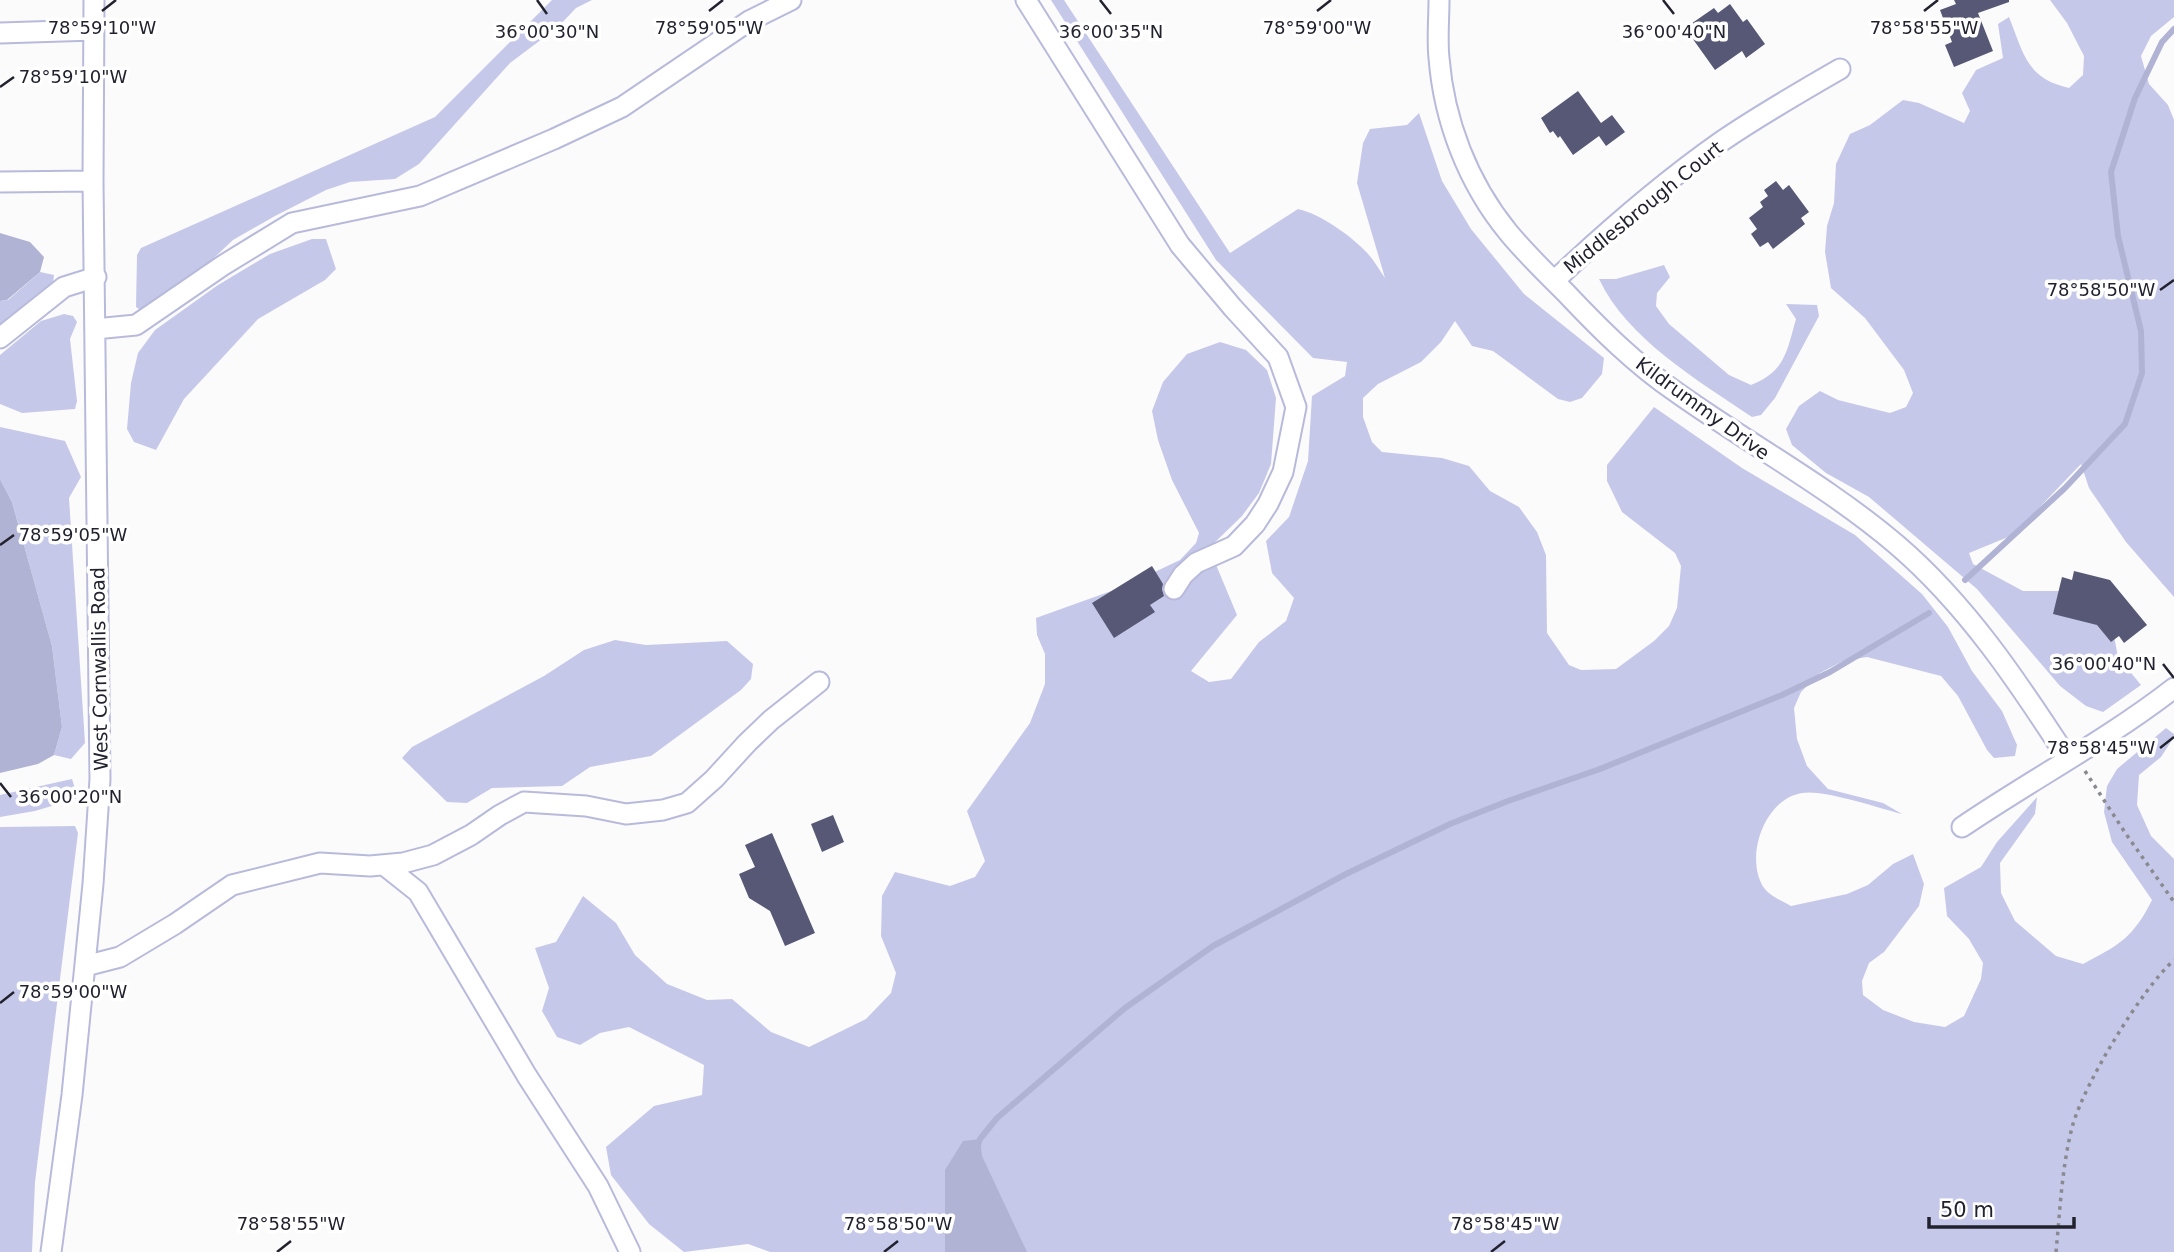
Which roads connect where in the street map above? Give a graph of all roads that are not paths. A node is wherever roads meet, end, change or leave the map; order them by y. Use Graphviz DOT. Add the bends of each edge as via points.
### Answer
graph roads {
  1 [pos="94,0"];
  2 [pos="790,0"];
  3 [pos="1026,0"];
  4 [pos="1439,0"];
  5 [pos="94,30"];
  6 [pos="0,33"];
  7 [pos="1840,69"];
  8 [pos="93,181"];
  9 [pos="0,182"];
  10 [pos="96,277"];
  11 [pos="1554,281"];
  12 [pos="95,329"];
  13 [pos="0,338"];
  14 [pos="1174,589"];
  15 [pos="819,682"];
  16 [pos="2174,688"];
  17 [pos="2071,757"];
  18 [pos="1962,827"];
  19 [pos="384,865"];
  20 [pos="85,965"];
  21 [pos="51,1252"];
  22 [pos="630,1252"];
  1 -- 5 [label="street, West Cornwallis Road"];
  2 -- 12 [label="street" via="748,21 611,113 420,196 292,223 136,325"];
  3 -- 14 [label="street" via="1180,246 1278,357 1296,407 1283,472 1255,523 1234,546 1196,563"];
  4 -- 11 [label="street, Kildrummy Drive" via="1443,92 1466,163 1506,229"];
  5 -- 6 [label="street"];
  5 -- 8 [label="street, West Cornwallis Road"];
  7 -- 11 [label="street, Middlesbrough Court" via="1702,156"];
  8 -- 9 [label="street"];
  8 -- 10 [label="street, West Cornwallis Road"];
  10 -- 12 [label="street, West Cornwallis Road"];
  10 -- 13 [label="street" via="64,287"];
  11 -- 17 [label="street, Kildrummy Drive" via="1656,377 1858,515 1920,566 1996,652"];
  12 -- 20 [label="street, West Cornwallis Road" via="100,779"];
  15 -- 19 [label="street" via="771,720 687,803 626,814 524,802 433,855"];
  16 -- 17 [label="street"];
  17 -- 18 [label="street"];
  19 -- 20 [label="street" via="320,863 232,885 120,957"];
  19 -- 22 [label="street" via="418,892 598,1186"];
  20 -- 21 [label="street, West Cornwallis Road"];
}
